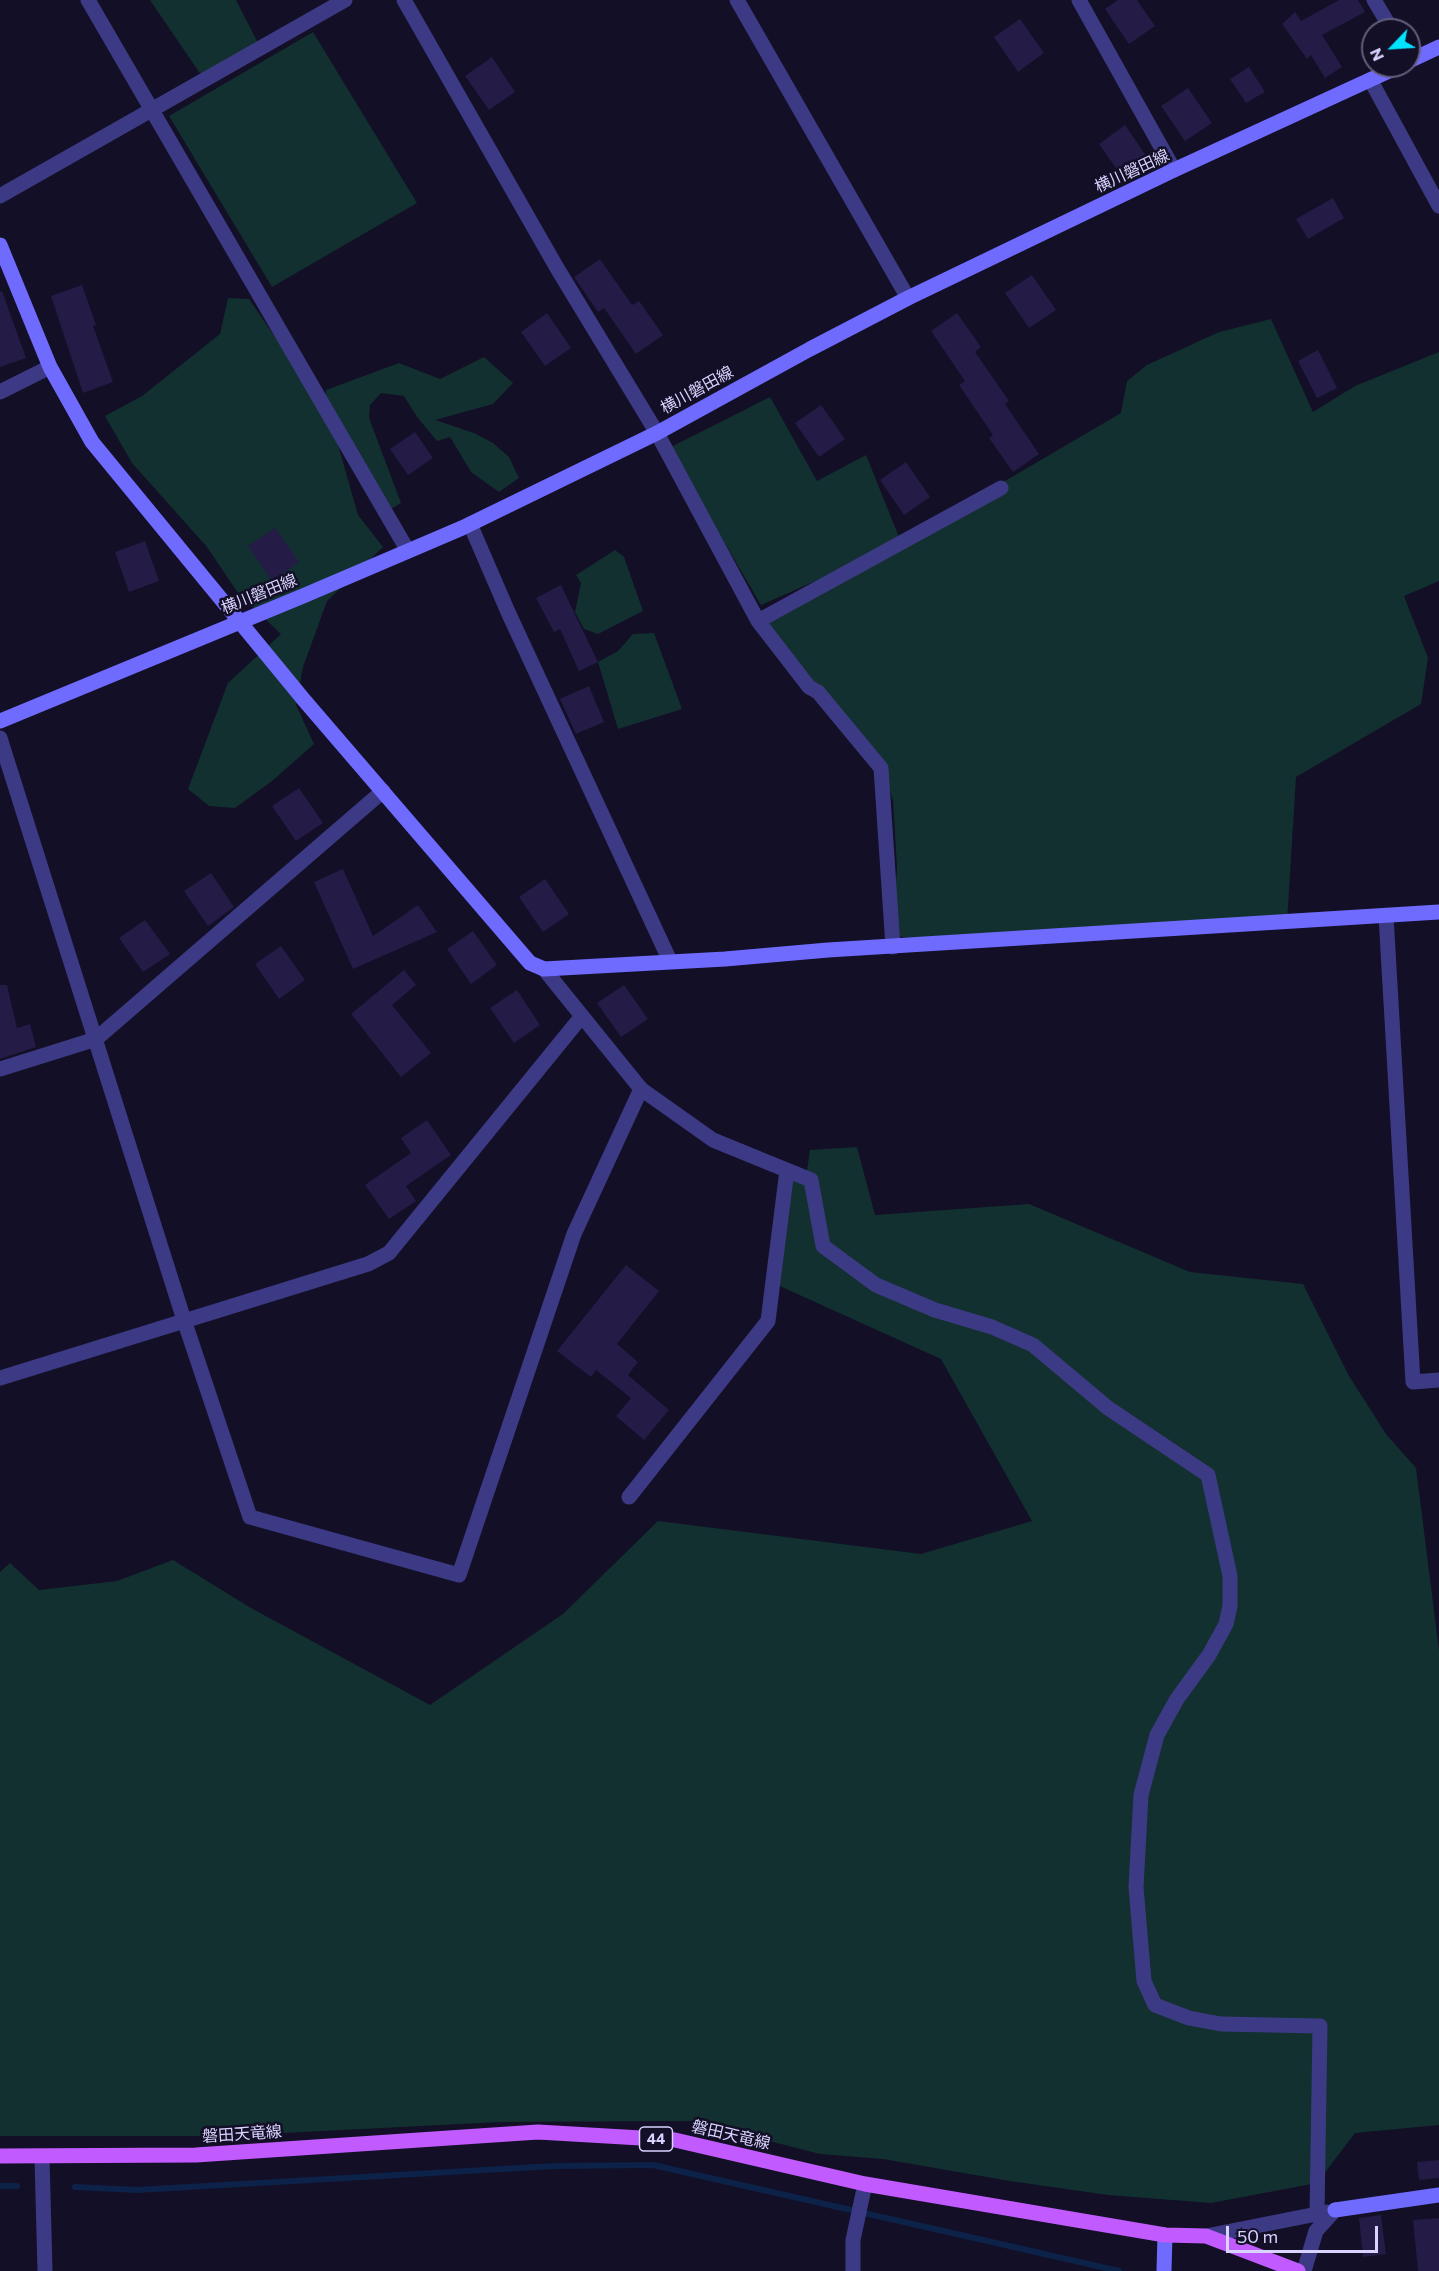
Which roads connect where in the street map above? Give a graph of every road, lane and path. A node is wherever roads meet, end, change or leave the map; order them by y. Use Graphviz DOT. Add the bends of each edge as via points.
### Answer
graph roads {
  1 [pos="88,0"];
  2 [pos="345,0"];
  3 [pos="404,0"];
  4 [pos="737,0"];
  5 [pos="1079,0"];
  6 [pos="1374,0"];
  7 [pos="1385,18"];
  8 [pos="1439,47"];
  9 [pos="1421,55"];
  10 [pos="1377,78"];
  11 [pos="1371,81"];
  12 [pos="152,109"];
  13 [pos="1174,170"];
  14 [pos="0,196"];
  15 [pos="1439,206"];
  16 [pos="0,245"];
  17 [pos="908,298"];
  18 [pos="50,367"];
  19 [pos="0,392"];
  20 [pos="657,433"];
  21 [pos="1001,488"];
  22 [pos="470,524"];
  23 [pos="408,551"];
  24 [pos="758,621"];
  25 [pos="238,622"];
  26 [pos="0,721"];
  27 [pos="0,738"];
  28 [pos="383,791"];
  29 [pos="1439,912"];
  30 [pos="1386,916"];
  31 [pos="893,947"];
  32 [pos="670,961"];
  33 [pos="544,969"];
  34 [pos="582,1016"];
  35 [pos="96,1039"];
  36 [pos="0,1069"];
  37 [pos="641,1089"];
  38 [pos="787,1170"];
  39 [pos="184,1320"];
  40 [pos="0,1378"];
  41 [pos="1439,1380"];
  42 [pos="629,1497"];
  43 [pos="0,2156"];
  44 [pos="42,2157"];
  45 [pos="865,2184"];
  46 [pos="1439,2195"];
  47 [pos="1335,2210"];
  48 [pos="1317,2214"];
  49 [pos="1165,2235"];
  50 [pos="1206,2236"];
  51 [pos="45,2271"];
  52 [pos="853,2271"];
  53 [pos="1164,2271"];
  54 [pos="1298,2271"];
  55 [pos="1304,2271"];
  1 -- 12 [label="street"];
  2 -- 12 [label="street"];
  3 -- 20 [label="street" via="557,268"];
  4 -- 17 [label="street"];
  5 -- 13 [label="street"];
  6 -- 7 [label="street"];
  8 -- 9 [label="street, 横川磐田線"];
  10 -- 11 [label="street, 横川磐田線"];
  11 -- 13 [label="street, 横川磐田線"];
  11 -- 15 [label="street"];
  12 -- 14 [label="street"];
  12 -- 23 [label="street"];
  13 -- 17 [label="street, 横川磐田線"];
  16 -- 18 [label="street"];
  17 -- 20 [label="street, 横川磐田線"];
  18 -- 19 [label="street"];
  18 -- 25 [label="street" via="92,442"];
  20 -- 22 [label="street, 横川磐田線"];
  20 -- 24 [label="street"];
  21 -- 24 [label="street"];
  22 -- 23 [label="street, 横川磐田線"];
  22 -- 32 [label="street"];
  23 -- 25 [label="street, 横川磐田線"];
  24 -- 31 [label="street" via="809,687 818,692 881,768"];
  25 -- 26 [label="street, 横川磐田線"];
  25 -- 28 [label="street"];
  27 -- 35 [label="street"];
  28 -- 33 [label="street" via="530,963"];
  28 -- 35 [label="street"];
  29 -- 30 [label="street"];
  30 -- 31 [label="street"];
  30 -- 41 [label="street" via="1413,1382"];
  31 -- 32 [label="street"];
  32 -- 33 [label="street"];
  33 -- 34 [label="street"];
  34 -- 37 [label="street"];
  34 -- 39 [label="street" via="389,1253 368,1264"];
  35 -- 36 [label="street"];
  35 -- 39 [label="street"];
  37 -- 38 [label="street" via="713,1140"];
  37 -- 39 [label="street" via="574,1234 459,1575 250,1517"];
  38 -- 42 [label="street" via="768,1321"];
  38 -- 48 [label="street" via="811,1180 823,1246 876,1285 1033,1345 1108,1408 1208,1475 1230,1576 1230,1606 1226,1624 1209,1655 1177,1699 1157,1736 1141,1795 1136,1887 1144,1981 1155,2005 1189,2018 1221,2024 1320,2026"];
  39 -- 40 [label="street"];
  43 -- 44 [label="main road, 磐田天竜線 / 44"];
  44 -- 45 [label="main road, 磐田天竜線 / 44" via="196,2155 538,2132 675,2140"];
  44 -- 51 [label="street"];
  45 -- 49 [label="main road, 磐田天竜線 / 44"];
  45 -- 52 [label="street" via="853,2240"];
  46 -- 47 [label="street"];
  47 -- 48 [label="street"];
  47 -- 55 [label="street" via="1316,2231"];
  48 -- 50 [label="street"];
  49 -- 50 [label="main road, 磐田天竜線 / 44"];
  49 -- 53 [label="street"];
  50 -- 54 [label="main road, 磐田天竜線 / 44"];
}
